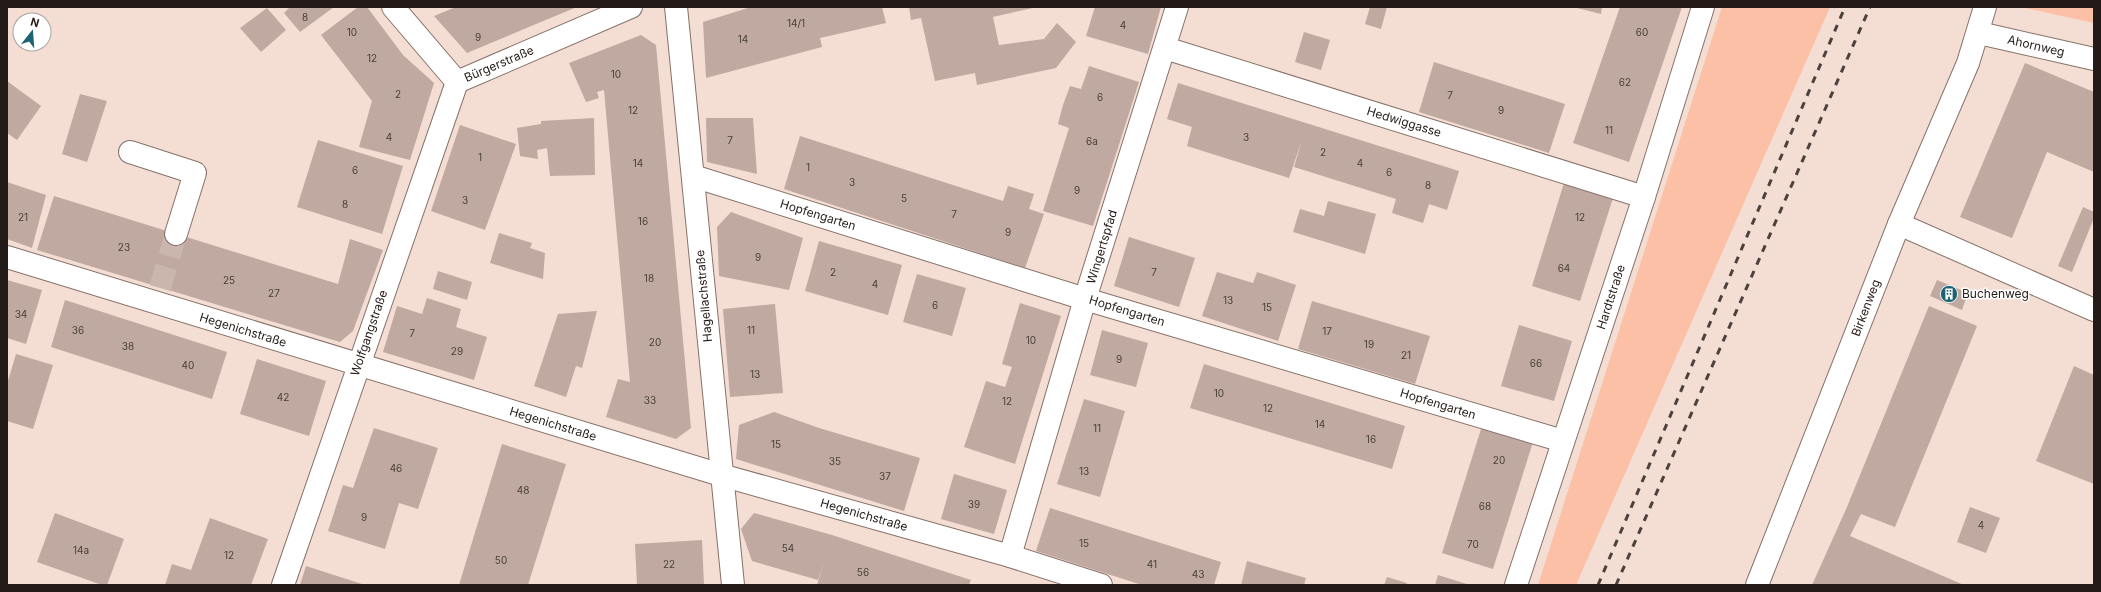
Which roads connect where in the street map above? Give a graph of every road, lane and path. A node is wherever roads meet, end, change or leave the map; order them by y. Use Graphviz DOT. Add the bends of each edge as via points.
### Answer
graph roads {
  1 [pos="393,7"];
  2 [pos="631,7"];
  3 [pos="676,7"];
  4 [pos="1177,7"];
  5 [pos="1703,7"];
  6 [pos="1985,7"];
  7 [pos="1979,33"];
  8 [pos="1165,48"];
  9 [pos="2094,59"];
  10 [pos="457,82"];
  11 [pos="130,152"];
  12 [pos="693,176"];
  13 [pos="1644,197"];
  14 [pos="1899,224"];
  15 [pos="176,234"];
  16 [pos="7,258"];
  17 [pos="1085,299"];
  18 [pos="2094,310"];
  19 [pos="358,365"];
  20 [pos="1563,441"];
  21 [pos="721,475"];
  22 [pos="1010,556"];
  23 [pos="283,585"];
  24 [pos="733,585"];
  25 [pos="1101,585"];
  26 [pos="1516,585"];
  27 [pos="1757,585"];
  1 -- 10 [label="street, Bürgerstraße"];
  2 -- 10 [label="street, Bürgerstraße"];
  3 -- 12 [label="street, Hagellachstraße"];
  4 -- 8 [label="street, Wingertspfad"];
  5 -- 13 [label="street, Hardtstraße"];
  6 -- 7 [label="street, Birkenweg"];
  7 -- 9 [label="street, Ahornweg"];
  7 -- 14 [label="street, Birkenweg"];
  8 -- 13 [label="street, Hedwiggasse"];
  8 -- 17 [label="street, Wingertspfad"];
  10 -- 19 [label="street, Wolfgangstraße"];
  11 -- 15 [label="street" via="195,173"];
  12 -- 17 [label="street, Hopfengarten"];
  12 -- 21 [label="street, Hagellachstraße"];
  13 -- 20 [label="street, Hardtstraße"];
  14 -- 18 [label="street"];
  14 -- 27 [label="street, Birkenweg"];
  16 -- 19 [label="street, Hegenichstraße" via="157,296"];
  17 -- 20 [label="street, Hopfengarten"];
  17 -- 22 [label="street, Wingertspfad"];
  19 -- 21 [label="street, Hegenichstraße"];
  19 -- 23 [label="street, Wolfgangstraße"];
  20 -- 26 [label="street, Hardtstraße"];
  21 -- 22 [label="street, Hegenichstraße"];
  21 -- 24 [label="street, Hagellachstraße"];
  22 -- 25 [label="street, Hegenichstraße"];
}
